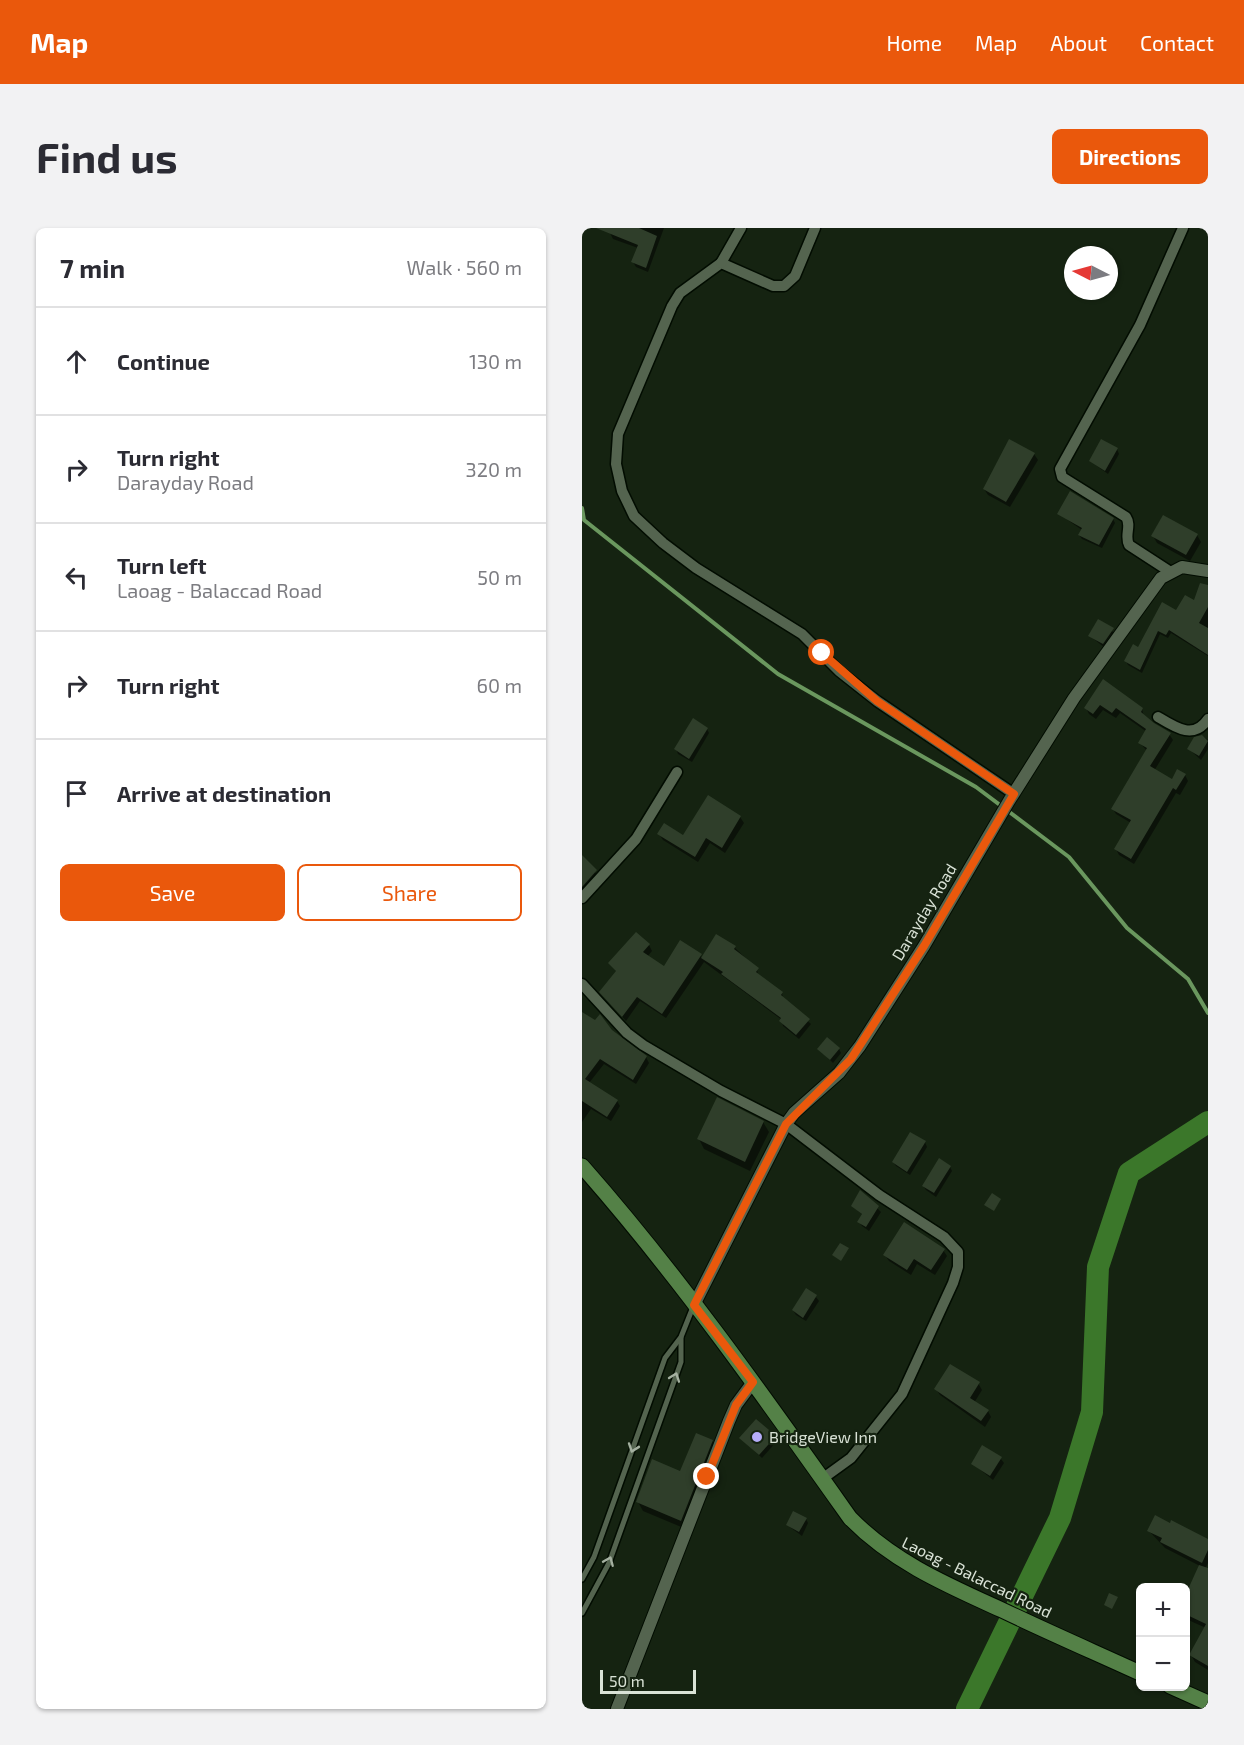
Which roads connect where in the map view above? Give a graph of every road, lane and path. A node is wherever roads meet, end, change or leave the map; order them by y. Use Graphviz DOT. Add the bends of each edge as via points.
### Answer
graph roads {
  1 [pos="741,228"];
  2 [pos="815,228"];
  3 [pos="1183,228"];
  4 [pos="721,262"];
  5 [pos="1169,571"];
  6 [pos="1208,571"];
  7 [pos="1158,717"];
  8 [pos="1208,719"];
  9 [pos="677,772"];
  10 [pos="1012,798"];
  11 [pos="582,898"];
  12 [pos="582,984"];
  13 [pos="786,1124"];
  14 [pos="582,1166"];
  15 [pos="694,1305"];
  16 [pos="681,1337"];
  17 [pos="753,1382"];
  18 [pos="822,1479"];
  19 [pos="582,1579"];
  20 [pos="582,1612"];
  21 [pos="1136,1671"];
  22 [pos="1181,1691"];
  23 [pos="1208,1703"];
  24 [pos="617,1709"];
  1 -- 4 [label="street"];
  2 -- 4 [label="street" via="795,276 784,286 773,286"];
  3 -- 5 [label="street" via="1136,334 1060,469 1062,477 1126,517 1129,545"];
  4 -- 10 [label="street" via="680,293 672,306 618,434 616,464 621,491 634,516 696,568 802,634 877,701"];
  5 -- 6 [label="street" via="1182,567"];
  5 -- 10 [label="street, Darayday Road" via="1153,585 1074,698"];
  7 -- 8 [label="street" via="1190,732 1201,728"];
  9 -- 11 [label="street" via="636,839"];
  10 -- 13 [label="street, Darayday Road" via="851,1059"];
  12 -- 13 [label="street" via="615,1021 644,1045"];
  13 -- 15 [label="street, Darayday Road"];
  13 -- 18 [label="street" via="879,1195 944,1237 959,1258 953,1283 902,1394 851,1458"];
  14 -- 15 [label="main road, Laoag - Balaccad Road"];
  15 -- 16 [label="lane"];
  15 -- 17 [label="main road, Laoag - Balaccad Road"];
  16 -- 19 [label="lane, one-way" via="665,1358 594,1557"];
  20 -- 16 [label="lane, one-way" via="609,1563 681,1362"];
  17 -- 18 [label="main road, Laoag - Balaccad Road"];
  17 -- 24 [label="street" via="729,1421"];
  18 -- 21 [label="main road, Laoag - Balaccad Road" via="850,1518 887,1552 938,1581"];
  22 -- 23 [label="main road"];
}
